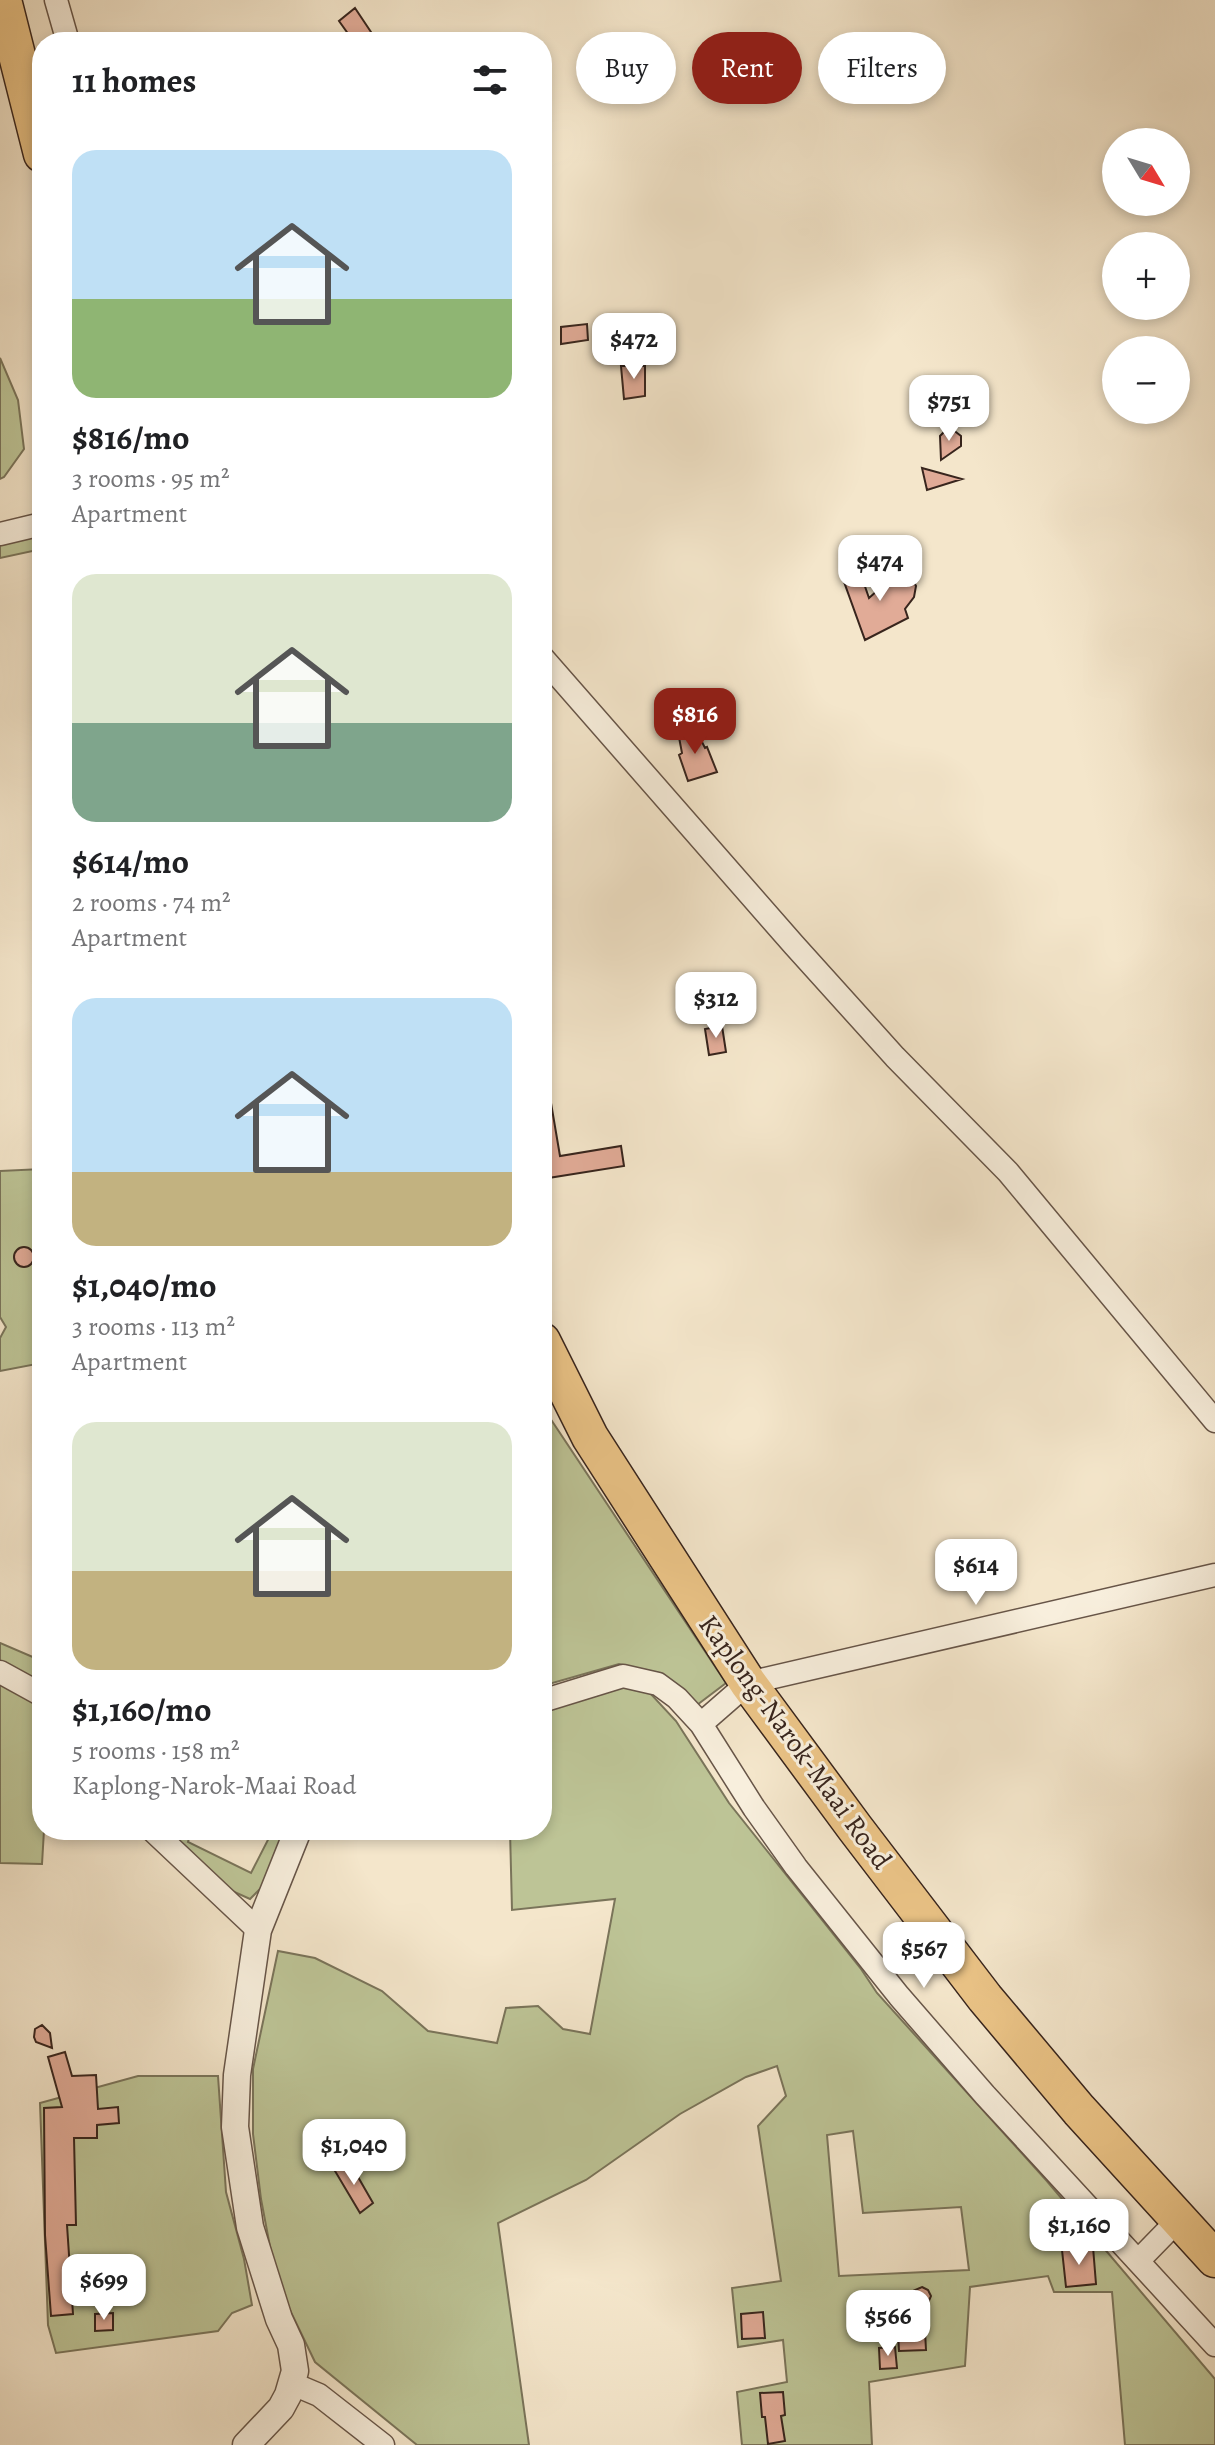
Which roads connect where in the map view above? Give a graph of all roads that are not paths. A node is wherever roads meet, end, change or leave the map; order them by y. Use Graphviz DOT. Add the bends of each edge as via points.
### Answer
graph roads {
  1 [pos="3,0"];
  2 [pos="56,0"];
  3 [pos="65,32"];
  4 [pos="32,93"];
  5 [pos="32,526"];
  6 [pos="0,534"];
  7 [pos="552,668"];
  8 [pos="552,1361"];
  9 [pos="1215,1421"];
  10 [pos="1215,1575"];
  11 [pos="0,1672"];
  12 [pos="748,1683"];
  13 [pos="32,1690"];
  14 [pos="552,1698"];
  15 [pos="701,1724"];
  16 [pos="163,1840"];
  17 [pos="294,1840"];
  18 [pos="258,1930"];
  19 [pos="1178,2220"];
  20 [pos="1215,2259"];
  21 [pos="1139,2260"];
  22 [pos="1215,2345"];
  23 [pos="293,2384"];
  24 [pos="246,2445"];
  25 [pos="383,2445"];
  1 -- 4 [label="highway"];
  2 -- 3 [label="street"];
  5 -- 6 [label="street"];
  7 -- 9 [label="street" via="895,1057 1008,1172"];
  8 -- 12 [label="highway, Kaplong-Narok-Maai Road" via="590,1437"];
  10 -- 12 [label="street"];
  11 -- 13 [label="street"];
  12 -- 15 [label="street"];
  12 -- 19 [label="highway, Kaplong-Narok-Maai Road" via="985,1998"];
  14 -- 15 [label="street" via="623,1676 639,1678 677,1698"];
  15 -- 21 [label="street" via="796,1867 899,1996"];
  16 -- 18 [label="street"];
  17 -- 18 [label="street"];
  18 -- 23 [label="street" via="237,2075 235,2127 250,2227 291,2345"];
  19 -- 20 [label="highway, Kaplong-Narok-Maai Road"];
  19 -- 21 [label="street"];
  21 -- 22 [label="street"];
  23 -- 24 [label="street" via="281,2408"];
  23 -- 25 [label="street" via="319,2395"];
}
